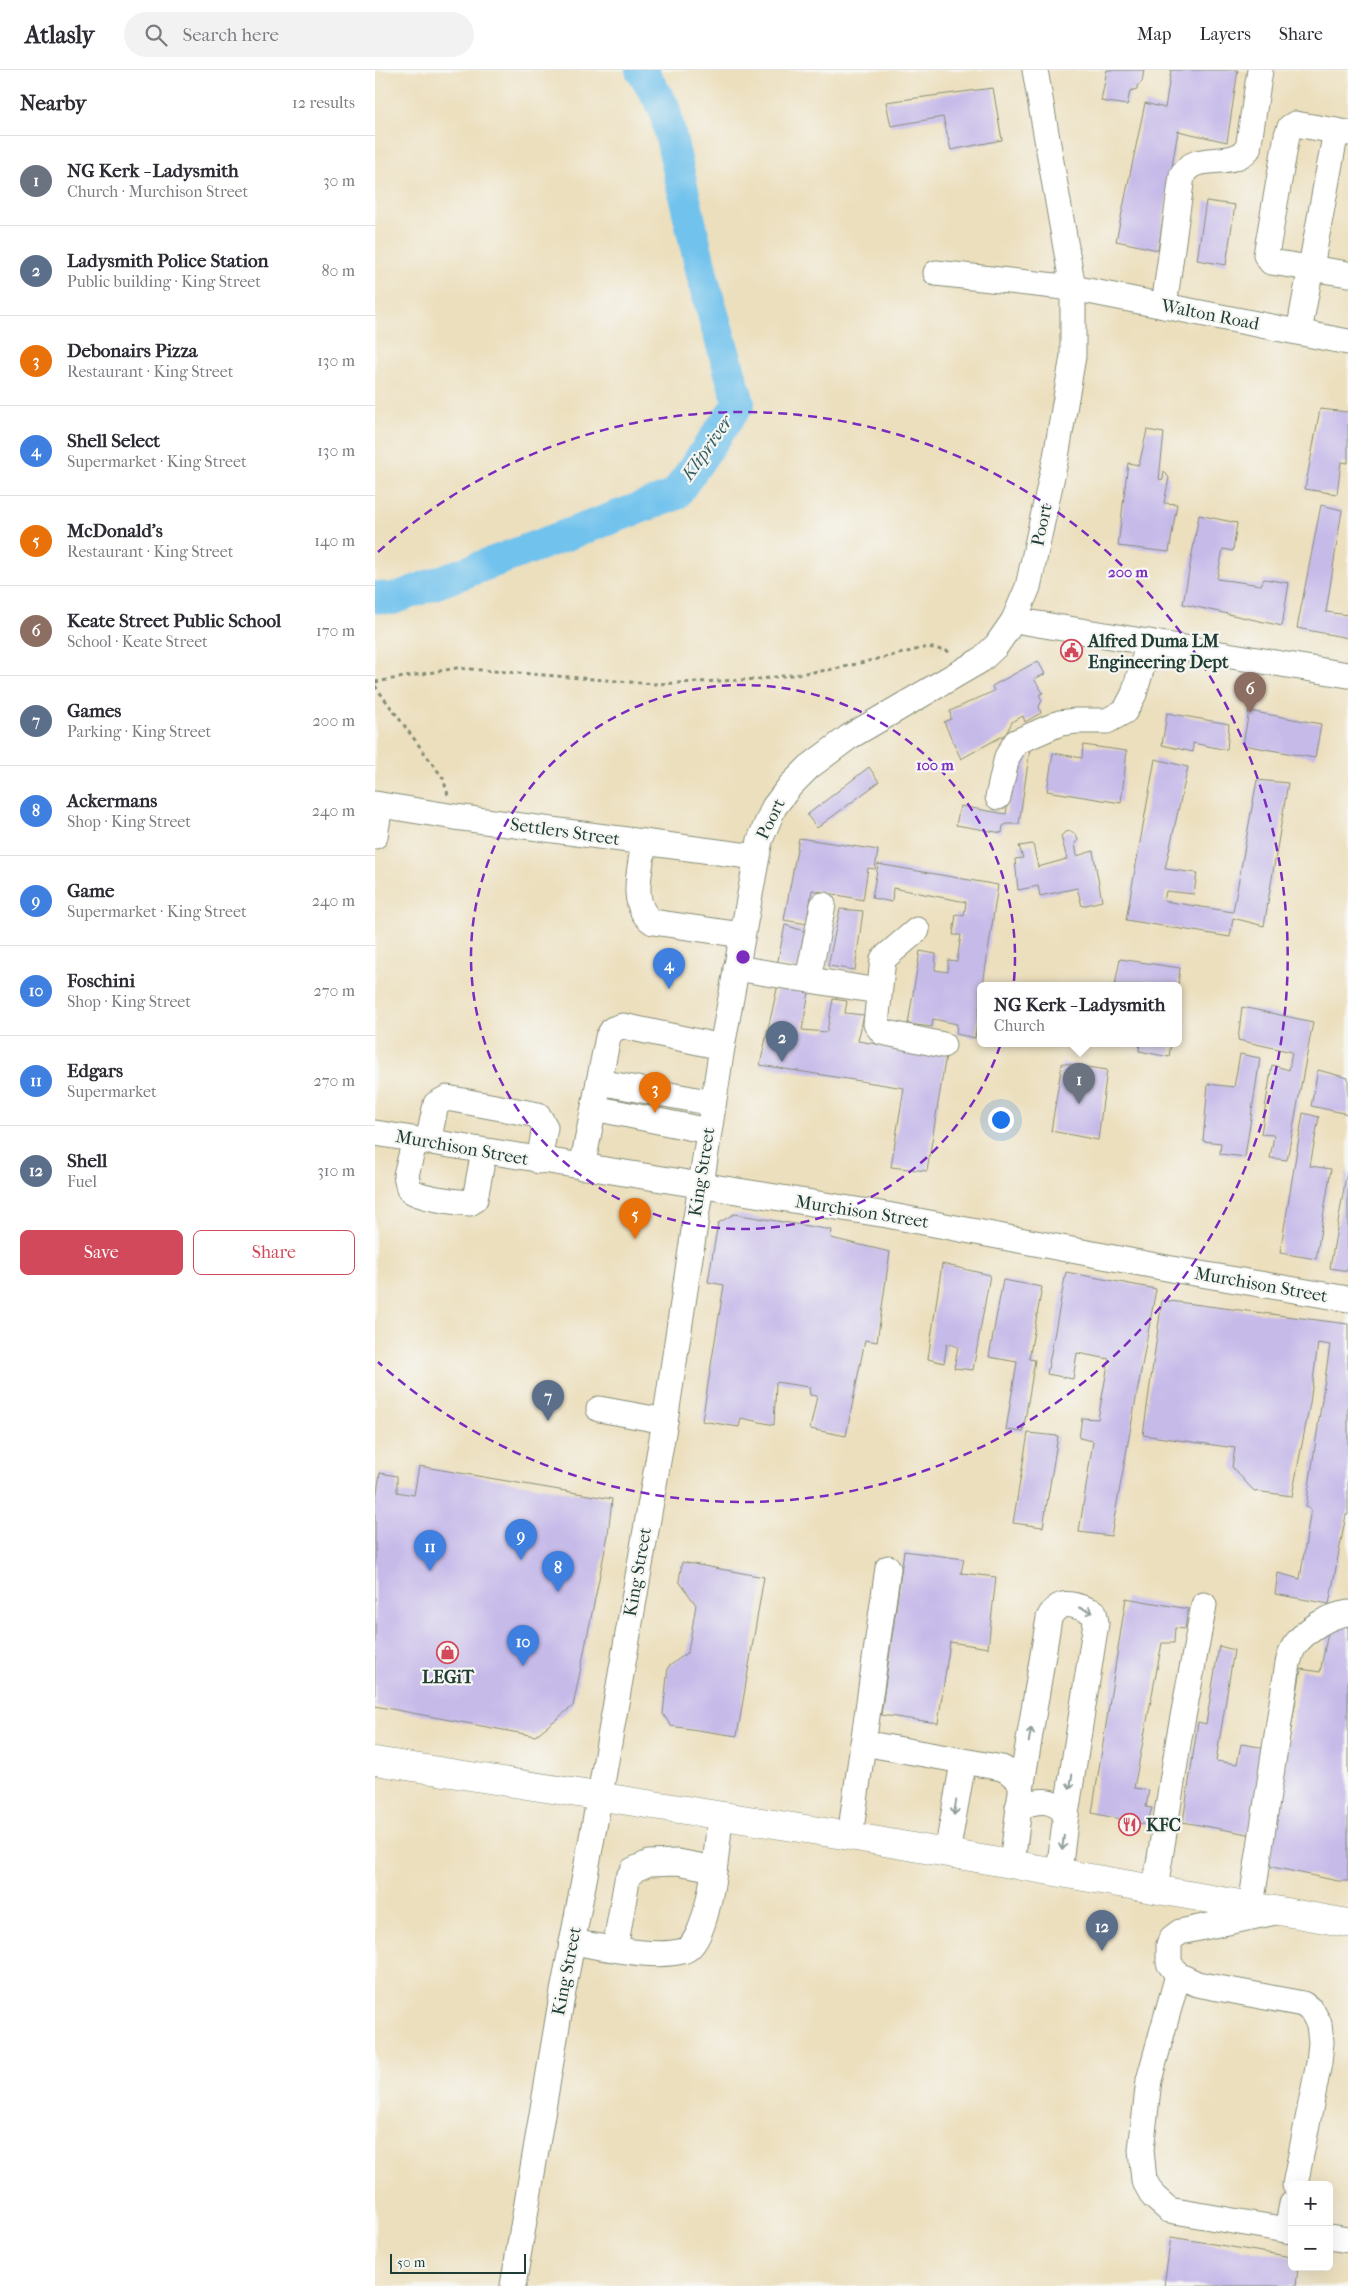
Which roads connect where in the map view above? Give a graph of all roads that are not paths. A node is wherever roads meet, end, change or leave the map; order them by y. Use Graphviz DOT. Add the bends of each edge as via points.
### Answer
graph roads {
  1 [pos="1035,70"];
  2 [pos="1260,70"];
  3 [pos="1342,132"];
  4 [pos="1311,270"];
  5 [pos="936,273"];
  6 [pos="1348,274"];
  7 [pos="1073,288"];
  8 [pos="1164,306"];
  9 [pos="1299,332"];
  10 [pos="1348,342"];
  11 [pos="1014,620"];
  12 [pos="1149,642"];
  13 [pos="1348,674"];
  14 [pos="998,797"];
  15 [pos="378,805"];
  16 [pos="375,836"];
  17 [pos="644,842"];
  18 [pos="756,857"];
  19 [pos="823,905"];
  20 [pos="917,930"];
  21 [pos="742,935"];
  22 [pos="736,968"];
  23 [pos="809,979"];
  24 [pos="878,991"];
  25 [pos="943,1045"];
  26 [pos="722,1047"];
  27 [pos="599,1082"];
  28 [pos="713,1103"];
  29 [pos="594,1108"];
  30 [pos="708,1131"];
  31 [pos="375,1133"];
  32 [pos="422,1141"];
  33 [pos="484,1151"];
  34 [pos="539,1161"];
  35 [pos="582,1167"];
  36 [pos="699,1187"];
  37 [pos="1348,1299"];
  38 [pos="599,1409"];
  39 [pos="665,1421"];
  40 [pos="888,1568"];
  41 [pos="1204,1605"];
  42 [pos="1348,1613"];
  43 [pos="863,1743"];
  44 [pos="375,1762"];
  45 [pos="963,1762"];
  46 [pos="600,1795"];
  47 [pos="1020,1795"];
  48 [pos="1066,1814"];
  49 [pos="721,1815"];
  50 [pos="849,1836"];
  51 [pos="947,1853"];
  52 [pos="1011,1864"];
  53 [pos="714,1869"];
  54 [pos="1059,1872"];
  55 [pos="1155,1890"];
  56 [pos="1251,1906"];
  57 [pos="1280,1911"];
  58 [pos="1345,1921"];
  59 [pos="572,1942"];
  60 [pos="615,1949"];
  61 [pos="1178,1975"];
  62 [pos="1296,2181"];
  63 [pos="1288,2230"];
  64 [pos="1333,2238"];
  65 [pos="1348,2240"];
  66 [pos="513,2286"];
  1 -- 7 [label="street, Poort"];
  2 -- 8 [label="street" via="1248,149 1236,159 1190,165 1182,176"];
  3 -- 4 [label="street"];
  3 -- 4 [label="street" via="1292,125 1288,130 1266,255 1271,262"];
  4 -- 6 [label="street"];
  4 -- 9 [label="street"];
  5 -- 7 [label="street, Walton Road"];
  7 -- 8 [label="street, Walton Road"];
  7 -- 11 [label="street, Poort" via="1073,356 1056,458 1028,587"];
  8 -- 9 [label="street, Walton Road"];
  9 -- 10 [label="street, Walton Road"];
  11 -- 12 [label="street"];
  11 -- 18 [label="street, Poort" via="996,646 981,660 849,736 809,767 774,807"];
  12 -- 13 [label="street"];
  12 -- 14 [label="street" via="1134,694 1125,711 1107,721 1060,723 1016,742 1007,757"];
  15 -- 16 [label="street"];
  15 -- 17 [label="street, Settlers Street"];
  17 -- 18 [label="street, Settlers Street"];
  17 -- 21 [label="street" via="638,901 645,917 653,922"];
  18 -- 21 [label="street, King Street"];
  19 -- 23 [label="street"];
  20 -- 24 [label="street" via="883,959"];
  21 -- 22 [label="street, King Street"];
  22 -- 23 [label="street"];
  22 -- 26 [label="street, King Street"];
  23 -- 24 [label="street"];
  24 -- 25 [label="street" via="875,1016 879,1030"];
  26 -- 27 [label="street" via="616,1027 608,1038"];
  26 -- 28 [label="street, King Street"];
  27 -- 28 [label="street"];
  27 -- 29 [label="street"];
  28 -- 30 [label="street, King Street"];
  29 -- 30 [label="street"];
  29 -- 35 [label="street"];
  30 -- 36 [label="street, King Street"];
  31 -- 32 [label="street, Murchison Street"];
  32 -- 33 [label="street, Murchison Street"];
  32 -- 33 [label="street" via="406,1175 409,1188 415,1193 454,1201 470,1203 475,1199"];
  32 -- 34 [label="street" via="436,1104 447,1098 463,1100 538,1115 545,1127"];
  33 -- 34 [label="street, Murchison Street"];
  34 -- 35 [label="street, Murchison Street"];
  35 -- 36 [label="street, Murchison Street"];
  36 -- 37 [label="street, Murchison Street" via="887,1215"];
  36 -- 39 [label="street, King Street"];
  38 -- 39 [label="street"];
  39 -- 46 [label="street, King Street"];
  40 -- 43 [label="street"];
  41 -- 55 [label="street"];
  42 -- 56 [label="street" via="1323,1621 1293,1646"];
  43 -- 45 [label="street"];
  43 -- 50 [label="street"];
  44 -- 46 [label="highway"];
  45 -- 47 [label="street" via="1009,1772"];
  45 -- 51 [label="street, one-way"];
  46 -- 49 [label="highway"];
  46 -- 59 [label="street, King Street"];
  47 -- 48 [label="street" via="1032,1801 1052,1802"];
  47 -- 48 [label="street, one-way" via="1049,1618 1059,1606 1066,1604 1094,1612 1096,1623"];
  47 -- 52 [label="street"];
  48 -- 54 [label="street, one-way"];
  49 -- 50 [label="highway"];
  49 -- 53 [label="street"];
  50 -- 51 [label="highway"];
  51 -- 52 [label="highway"];
  52 -- 54 [label="highway"];
  53 -- 60 [label="street" via="706,1917 693,1944 684,1951 656,1953"];
  53 -- 60 [label="street" via="678,1862 649,1863 633,1870 627,1880"];
  54 -- 55 [label="highway"];
  55 -- 56 [label="highway"];
  56 -- 57 [label="highway"];
  57 -- 58 [label="highway"];
  57 -- 61 [label="street" via="1180,1932 1169,1944 1169,1963"];
  59 -- 60 [label="street"];
  59 -- 66 [label="street, King Street"];
  61 -- 62 [label="street" via="1197,1984 1303,2004 1312,2011 1319,2024 1319,2064"];
  61 -- 63 [label="street" via="1149,2080 1141,2150 1144,2180 1153,2196 1169,2210"];
  64 -- 65 [label="street"];
}
